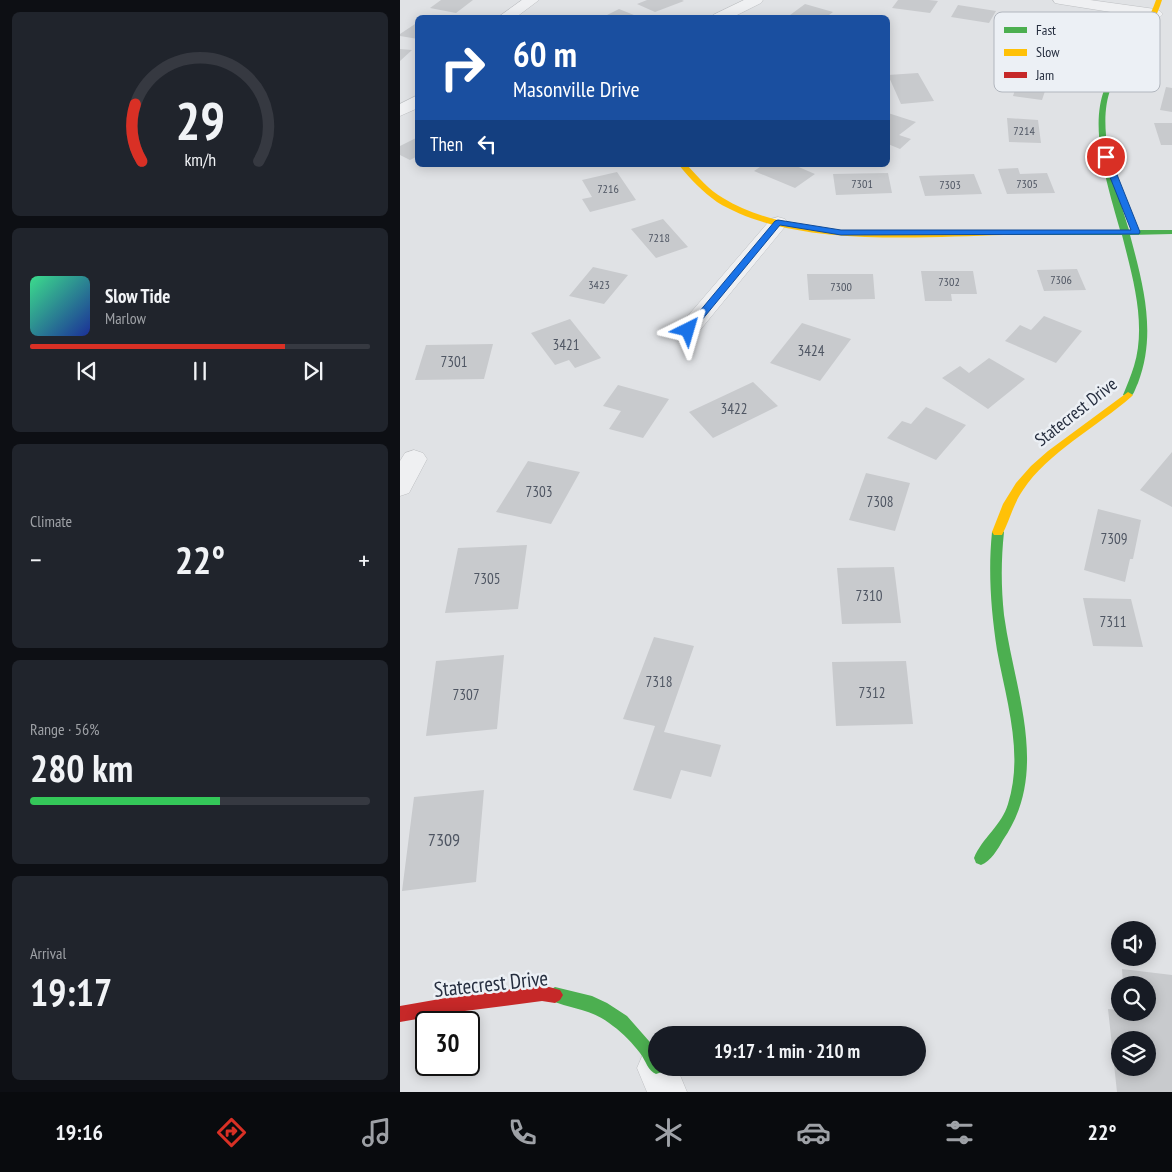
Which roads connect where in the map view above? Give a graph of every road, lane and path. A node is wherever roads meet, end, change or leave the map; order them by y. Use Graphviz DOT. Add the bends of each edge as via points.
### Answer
graph roads {
  1 [pos="532,0"];
  2 [pos="756,0"];
  3 [pos="1060,0"];
  4 [pos="1157,7"];
  5 [pos="509,15"];
  6 [pos="724,15"];
  7 [pos="1105,92"];
  8 [pos="415,102"];
  9 [pos="400,111"];
  10 [pos="685,167"];
  11 [pos="778,222"];
  12 [pos="1172,232"];
  13 [pos="1138,237"];
  14 [pos="688,330"];
  15 [pos="1151,362"];
  16 [pos="414,459"];
  17 [pos="400,486"];
  18 [pos="981,858"];
  19 [pos="400,1014"];
  20 [pos="648,1050"];
  21 [pos="661,1076"];
  22 [pos="667,1092"];
  1 -- 5 [label="street"];
  2 -- 6 [label="street"];
  3 -- 4 [label="street"];
  7 -- 13 [label="street" via="1101,133 1106,157"];
  8 -- 9 [label="street"];
  10 -- 11 [label="street" via="704,188 724,201"];
  11 -- 13 [label="street" via="841,233"];
  11 -- 14 [label="street"];
  12 -- 13 [label="street"];
  15 -- 18 [label="street, Statecrest Drive" via="1136,386 1114,409 1048,454 1025,477 1009,501 998,532 994,563 997,606 1022,768 1016,803 1000,835"];
  16 -- 17 [label="street"];
  19 -- 20 [label="street, Statecrest Drive" via="542,993 580,999 612,1013"];
  21 -- 22 [label="street"];
}
